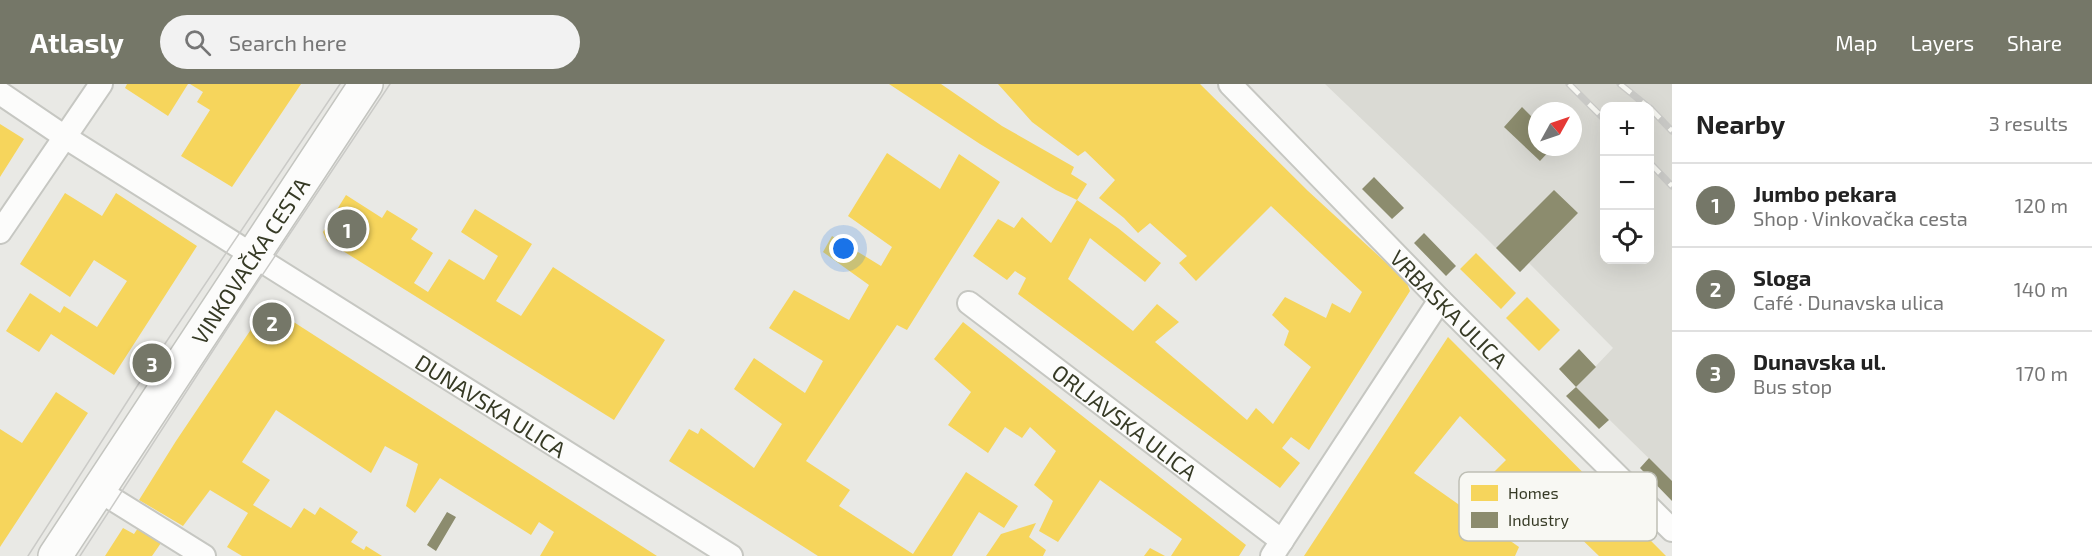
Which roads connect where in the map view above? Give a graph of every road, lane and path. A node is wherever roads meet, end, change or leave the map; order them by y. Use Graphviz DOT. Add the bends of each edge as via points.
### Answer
graph roads {
  1 [pos="101,84"];
  2 [pos="366,84"];
  3 [pos="1230,84"];
  4 [pos="0,93"];
  5 [pos="65,137"];
  6 [pos="0,232"];
  7 [pos="253,255"];
  8 [pos="1440,300"];
  9 [pos="969,303"];
  10 [pos="1613,472"];
  11 [pos="98,490"];
  12 [pos="1657,515"];
  13 [pos="1672,530"];
  14 [pos="1277,548"];
  15 [pos="55,556"];
  16 [pos="204,556"];
  17 [pos="731,556"];
  1 -- 5 [label="street"];
  2 -- 7 [label="main road, VINKOVAČKA CESTA"];
  3 -- 8 [label="street, VRBASKA ULICA"];
  4 -- 5 [label="street, DUNAVSKA ULICA"];
  5 -- 6 [label="street"];
  5 -- 7 [label="street, DUNAVSKA ULICA"];
  7 -- 11 [label="main road, VINKOVAČKA CESTA"];
  7 -- 17 [label="street, DUNAVSKA ULICA"];
  8 -- 10 [label="street, VRBASKA ULICA"];
  8 -- 14 [label="street"];
  9 -- 14 [label="street, ORLJAVSKA ULICA"];
  11 -- 15 [label="main road, VINKOVAČKA CESTA"];
  11 -- 16 [label="street"];
  12 -- 13 [label="street, VRBASKA ULICA"];
}
